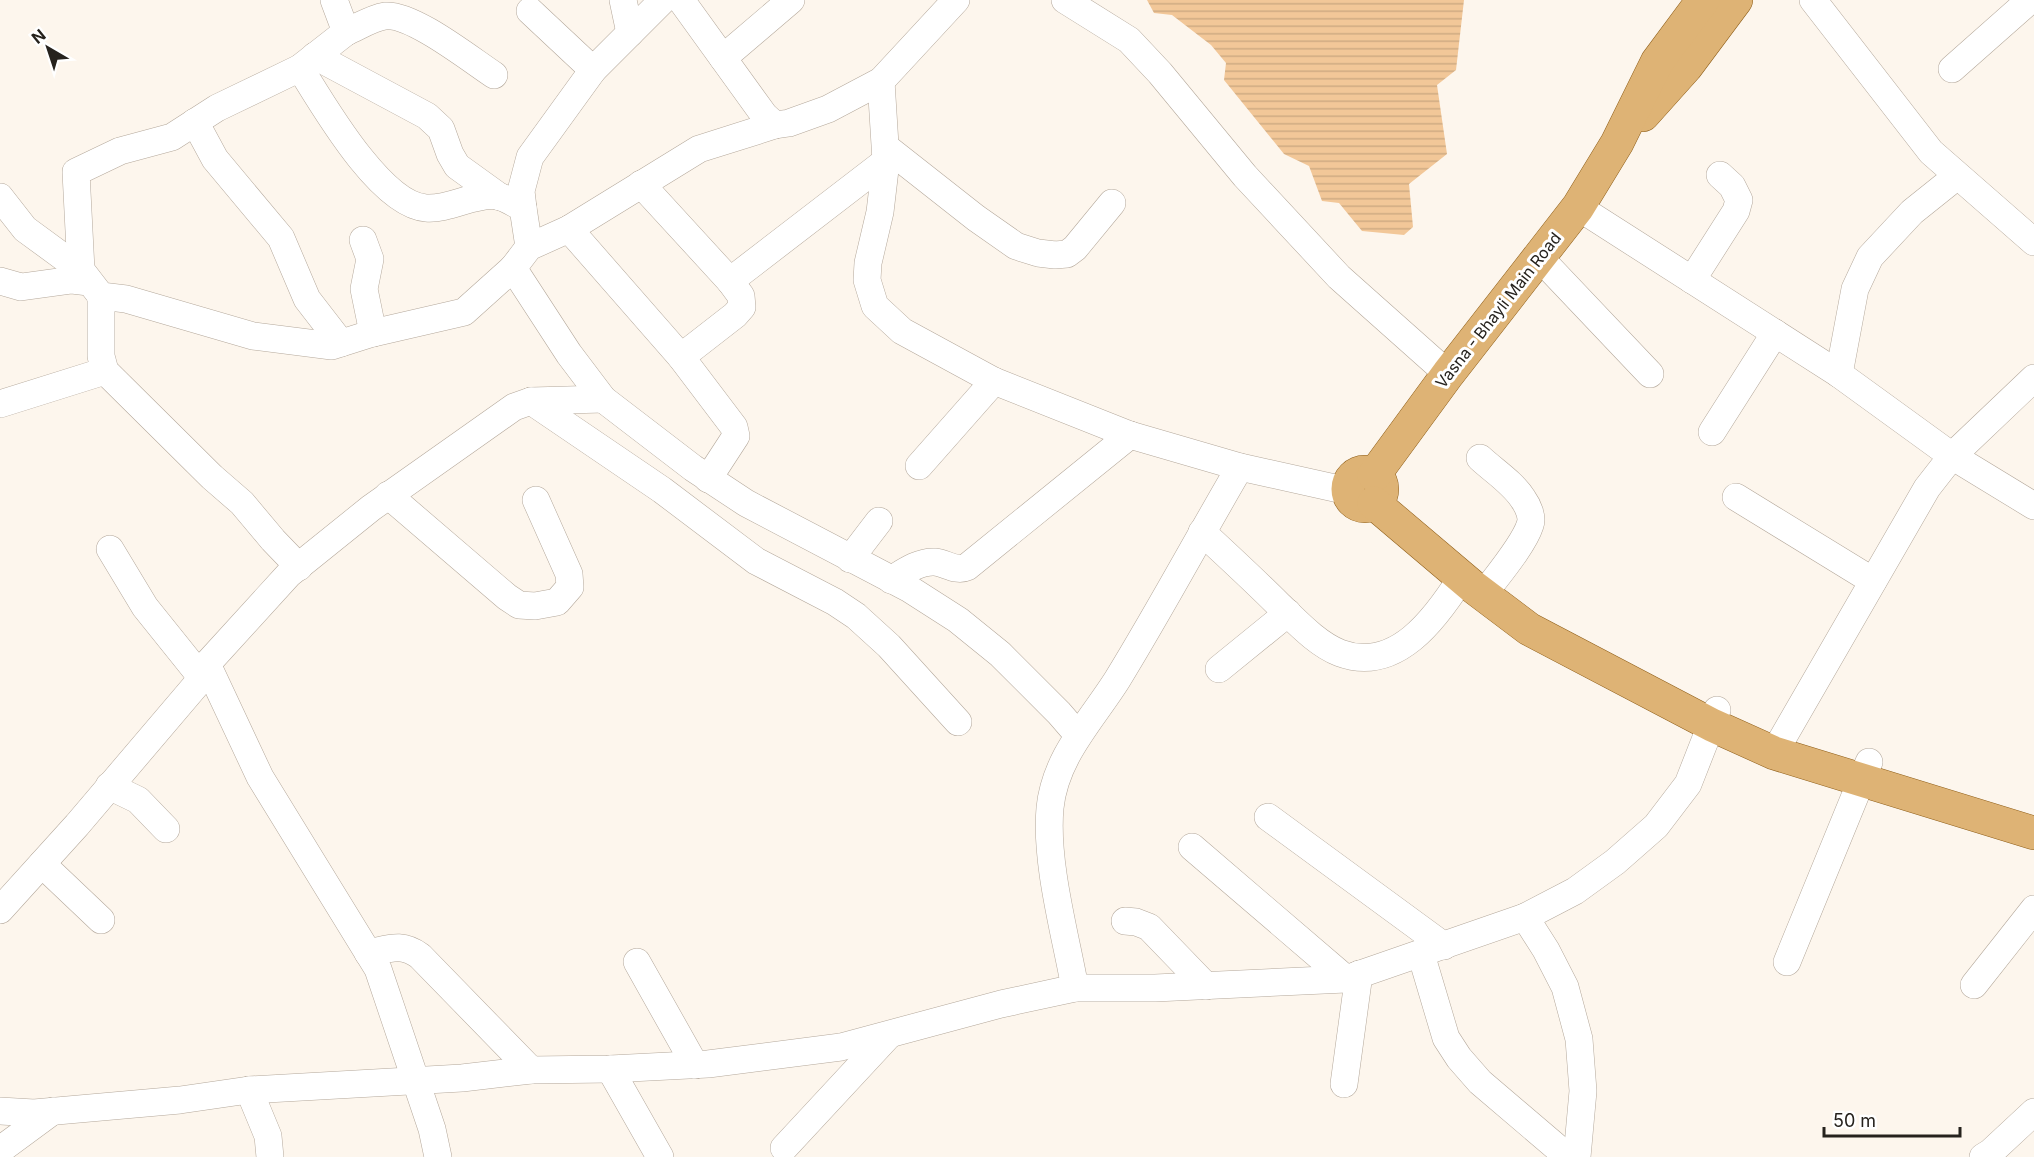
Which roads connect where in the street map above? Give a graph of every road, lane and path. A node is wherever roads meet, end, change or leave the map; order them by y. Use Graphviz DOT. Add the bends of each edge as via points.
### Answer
graph roads {
  1 [pos="334,0"];
  2 [pos="623,0"];
  3 [pos="663,0"];
  4 [pos="681,0"];
  5 [pos="791,0"];
  6 [pos="956,0"];
  7 [pos="1065,0"];
  8 [pos="1703,0"];
  9 [pos="1736,0"];
  10 [pos="1814,0"];
  11 [pos="2031,0"];
  12 [pos="399,8"];
  13 [pos="530,11"];
  14 [pos="346,32"];
  15 [pos="630,33"];
  16 [pos="723,58"];
  17 [pos="307,62"];
  18 [pos="1952,69"];
  19 [pos="593,70"];
  20 [pos="494,75"];
  21 [pos="881,81"];
  22 [pos="195,122"];
  23 [pos="775,125"];
  24 [pos="1617,143"];
  25 [pos="887,155"];
  26 [pos="1720,175"];
  27 [pos="1957,176"];
  28 [pos="641,184"];
  29 [pos="0,197"];
  30 [pos="511,202"];
  31 [pos="1112,203"];
  32 [pos="1578,207"];
  33 [pos="569,229"];
  34 [pos="363,240"];
  35 [pos="2034,242"];
  36 [pos="529,247"];
  37 [pos="1539,257"];
  38 [pos="513,268"];
  39 [pos="1692,280"];
  40 [pos="0,281"];
  41 [pos="730,281"];
  42 [pos="99,287"];
  43 [pos="373,333"];
  44 [pos="1775,333"];
  45 [pos="341,343"];
  46 [pos="102,352"];
  47 [pos="681,357"];
  48 [pos="1448,374"];
  49 [pos="1650,374"];
  50 [pos="1839,374"];
  51 [pos="2034,378"];
  52 [pos="994,381"];
  53 [pos="603,399"];
  54 [pos="531,401"];
  55 [pos="0,404"];
  56 [pos="1712,432"];
  57 [pos="1130,435"];
  58 [pos="1952,456"];
  59 [pos="1480,458"];
  60 [pos="919,466"];
  61 [pos="1240,467"];
  62 [pos="708,479"];
  63 [pos="1366,490"];
  64 [pos="1736,497"];
  65 [pos="536,500"];
  66 [pos="380,502"];
  67 [pos="2034,506"];
  68 [pos="879,521"];
  69 [pos="1202,532"];
  70 [pos="110,549"];
  71 [pos="850,559"];
  72 [pos="299,567"];
  73 [pos="891,580"];
  74 [pos="1874,581"];
  75 [pos="1473,585"];
  76 [pos="1288,613"];
  77 [pos="1219,669"];
  78 [pos="205,671"];
  79 [pos="1714,717"];
  80 [pos="958,722"];
  81 [pos="1078,735"];
  82 [pos="1779,746"];
  83 [pos="1865,771"];
  84 [pos="109,786"];
  85 [pos="2034,813"];
  86 [pos="1268,817"];
  87 [pos="166,830"];
  88 [pos="2034,833"];
  89 [pos="1192,847"];
  90 [pos="42,864"];
  91 [pos="2034,909"];
  92 [pos="0,910"];
  93 [pos="1525,917"];
  94 [pos="101,920"];
  95 [pos="1125,921"];
  96 [pos="1432,950"];
  97 [pos="368,953"];
  98 [pos="637,962"];
  99 [pos="1787,962"];
  100 [pos="1352,977"];
  101 [pos="1974,985"];
  102 [pos="1206,986"];
  103 [pos="1075,988"];
  104 [pos="888,1035"];
  105 [pos="695,1065"];
  106 [pos="610,1069"];
  107 [pos="531,1070"];
  108 [pos="415,1080"];
  109 [pos="1344,1084"];
  110 [pos="249,1090"];
  111 [pos="0,1111"];
  112 [pos="53,1111"];
  113 [pos="2034,1112"];
  114 [pos="17,1148"];
  115 [pos="784,1148"];
  116 [pos="270,1157"];
  117 [pos="438,1157"];
  118 [pos="660,1157"];
  119 [pos="1568,1157"];
  120 [pos="1577,1157"];
  121 [pos="1983,1157"];
  1 -- 14 [label="street"];
  2 -- 15 [label="street"];
  3 -- 15 [label="street"];
  4 -- 16 [label="street"];
  5 -- 16 [label="street"];
  6 -- 21 [label="street"];
  7 -- 48 [label="street" via="1129,40 1245,176 1339,277"];
  8 -- 24 [label="main road, Vasna - Bhayli Main Road" via="1658,62"];
  9 -- 24 [label="main road, Vasna - Bhayli Main Road" via="1686,67"];
  10 -- 27 [label="street" via="1931,152"];
  11 -- 18 [label="street"];
  12 -- 14 [label="street"];
  12 -- 20 [label="street" via="422,28"];
  13 -- 19 [label="street"];
  14 -- 17 [label="street"];
  15 -- 19 [label="street"];
  16 -- 23 [label="street"];
  17 -- 22 [label="street"];
  17 -- 30 [label="street" via="427,116 441,129 458,166"];
  17 -- 30 [label="street" via="350,147 375,176 404,200 424,208 448,207 487,196"];
  19 -- 30 [label="street" via="530,157 521,191"];
  21 -- 23 [label="street" via="828,109"];
  21 -- 25 [label="street"];
  22 -- 42 [label="street" via="172,137 115,153 76,172"];
  22 -- 45 [label="street" via="215,159 281,238 307,298"];
  23 -- 28 [label="street" via="699,149"];
  24 -- 32 [label="main road, Vasna - Bhayli Main Road"];
  25 -- 31 [label="street" via="1016,246 1038,253 1067,254 1076,248"];
  25 -- 41 [label="street"];
  25 -- 52 [label="street" via="880,212 868,262 867,280 875,306 902,331"];
  26 -- 39 [label="street" via="1739,200"];
  27 -- 35 [label="street"];
  27 -- 50 [label="street" via="1912,212 1870,257 1855,289"];
  28 -- 33 [label="street"];
  28 -- 41 [label="street"];
  29 -- 42 [label="street" via="26,229"];
  30 -- 36 [label="street"];
  32 -- 37 [label="main road, Vasna - Bhayli Main Road"];
  32 -- 39 [label="street"];
  33 -- 36 [label="street"];
  33 -- 47 [label="street"];
  34 -- 43 [label="street" via="370,259 364,289"];
  36 -- 38 [label="street"];
  37 -- 48 [label="main road, Vasna - Bhayli Main Road"];
  37 -- 49 [label="street"];
  38 -- 43 [label="street" via="464,312"];
  38 -- 53 [label="street" via="568,354"];
  39 -- 44 [label="street"];
  40 -- 42 [label="street" via="21,287 72,280"];
  41 -- 47 [label="street" via="741,296 742,307"];
  42 -- 45 [label="street" via="253,336 332,346"];
  42 -- 46 [label="street"];
  43 -- 45 [label="street"];
  44 -- 50 [label="street"];
  44 -- 56 [label="street"];
  46 -- 55 [label="street"];
  46 -- 72 [label="street" via="212,477 242,502"];
  47 -- 62 [label="street" via="734,427 736,436"];
  48 -- 63 [label="main road, Vasna - Bhayli Main Road"];
  50 -- 58 [label="street"];
  51 -- 58 [label="street"];
  52 -- 57 [label="street"];
  52 -- 60 [label="street"];
  53 -- 54 [label="street"];
  53 -- 62 [label="street"];
  54 -- 66 [label="street" via="514,406"];
  54 -- 80 [label="street" via="662,490 756,561 856,616"];
  57 -- 61 [label="street"];
  57 -- 73 [label="street" via="967,567 961,570 936,562 925,563"];
  58 -- 67 [label="street"];
  58 -- 74 [label="street" via="1927,488"];
  59 -- 75 [label="street" via="1523,499 1530,513 1530,525 1514,553"];
  61 -- 63 [label="street"];
  61 -- 69 [label="street"];
  62 -- 71 [label="street"];
  63 -- 75 [label="main road"];
  64 -- 74 [label="street"];
  65 -- 66 [label="street" via="569,574 570,587 557,602 535,606 519,605 507,597"];
  66 -- 72 [label="street"];
  68 -- 71 [label="street"];
  69 -- 76 [label="street"];
  69 -- 81 [label="street" via="1116,681"];
  70 -- 78 [label="street" via="145,607"];
  71 -- 73 [label="street"];
  72 -- 78 [label="street"];
  73 -- 81 [label="street" via="958,620 1000,654"];
  74 -- 82 [label="street"];
  75 -- 76 [label="street" via="1445,603 1422,632 1393,652 1366,658 1340,653 1311,635"];
  75 -- 79 [label="main road" via="1529,628"];
  76 -- 77 [label="street"];
  78 -- 84 [label="street"];
  78 -- 97 [label="street" via="260,777"];
  79 -- 82 [label="main road"];
  79 -- 93 [label="street" via="1688,784 1656,826 1583,885"];
  81 -- 103 [label="street" via="1060,769 1050,805 1048,836"];
  82 -- 83 [label="main road"];
  83 -- 85 [label="main road"];
  83 -- 88 [label="main road"];
  83 -- 99 [label="street"];
  84 -- 87 [label="street" via="138,800"];
  84 -- 90 [label="street"];
  86 -- 96 [label="street"];
  89 -- 100 [label="street"];
  90 -- 92 [label="street"];
  90 -- 94 [label="street"];
  91 -- 101 [label="street"];
  93 -- 96 [label="street"];
  93 -- 120 [label="street" via="1565,987 1579,1040 1583,1091"];
  95 -- 102 [label="street" via="1149,927"];
  96 -- 100 [label="street"];
  96 -- 119 [label="street" via="1446,1038 1459,1058 1480,1082"];
  97 -- 107 [label="street" via="410,948"];
  97 -- 108 [label="street" via="378,969"];
  98 -- 105 [label="street"];
  100 -- 102 [label="street"];
  100 -- 109 [label="street"];
  102 -- 103 [label="street"];
  103 -- 104 [label="street"];
  104 -- 105 [label="street" via="840,1047"];
  104 -- 115 [label="street"];
  105 -- 106 [label="street"];
  106 -- 107 [label="street"];
  106 -- 118 [label="street"];
  107 -- 108 [label="street"];
  108 -- 110 [label="street"];
  108 -- 117 [label="street"];
  110 -- 112 [label="street"];
  110 -- 116 [label="street" via="268,1136"];
  111 -- 112 [label="street"];
  112 -- 114 [label="street"];
  113 -- 121 [label="street"];
}
